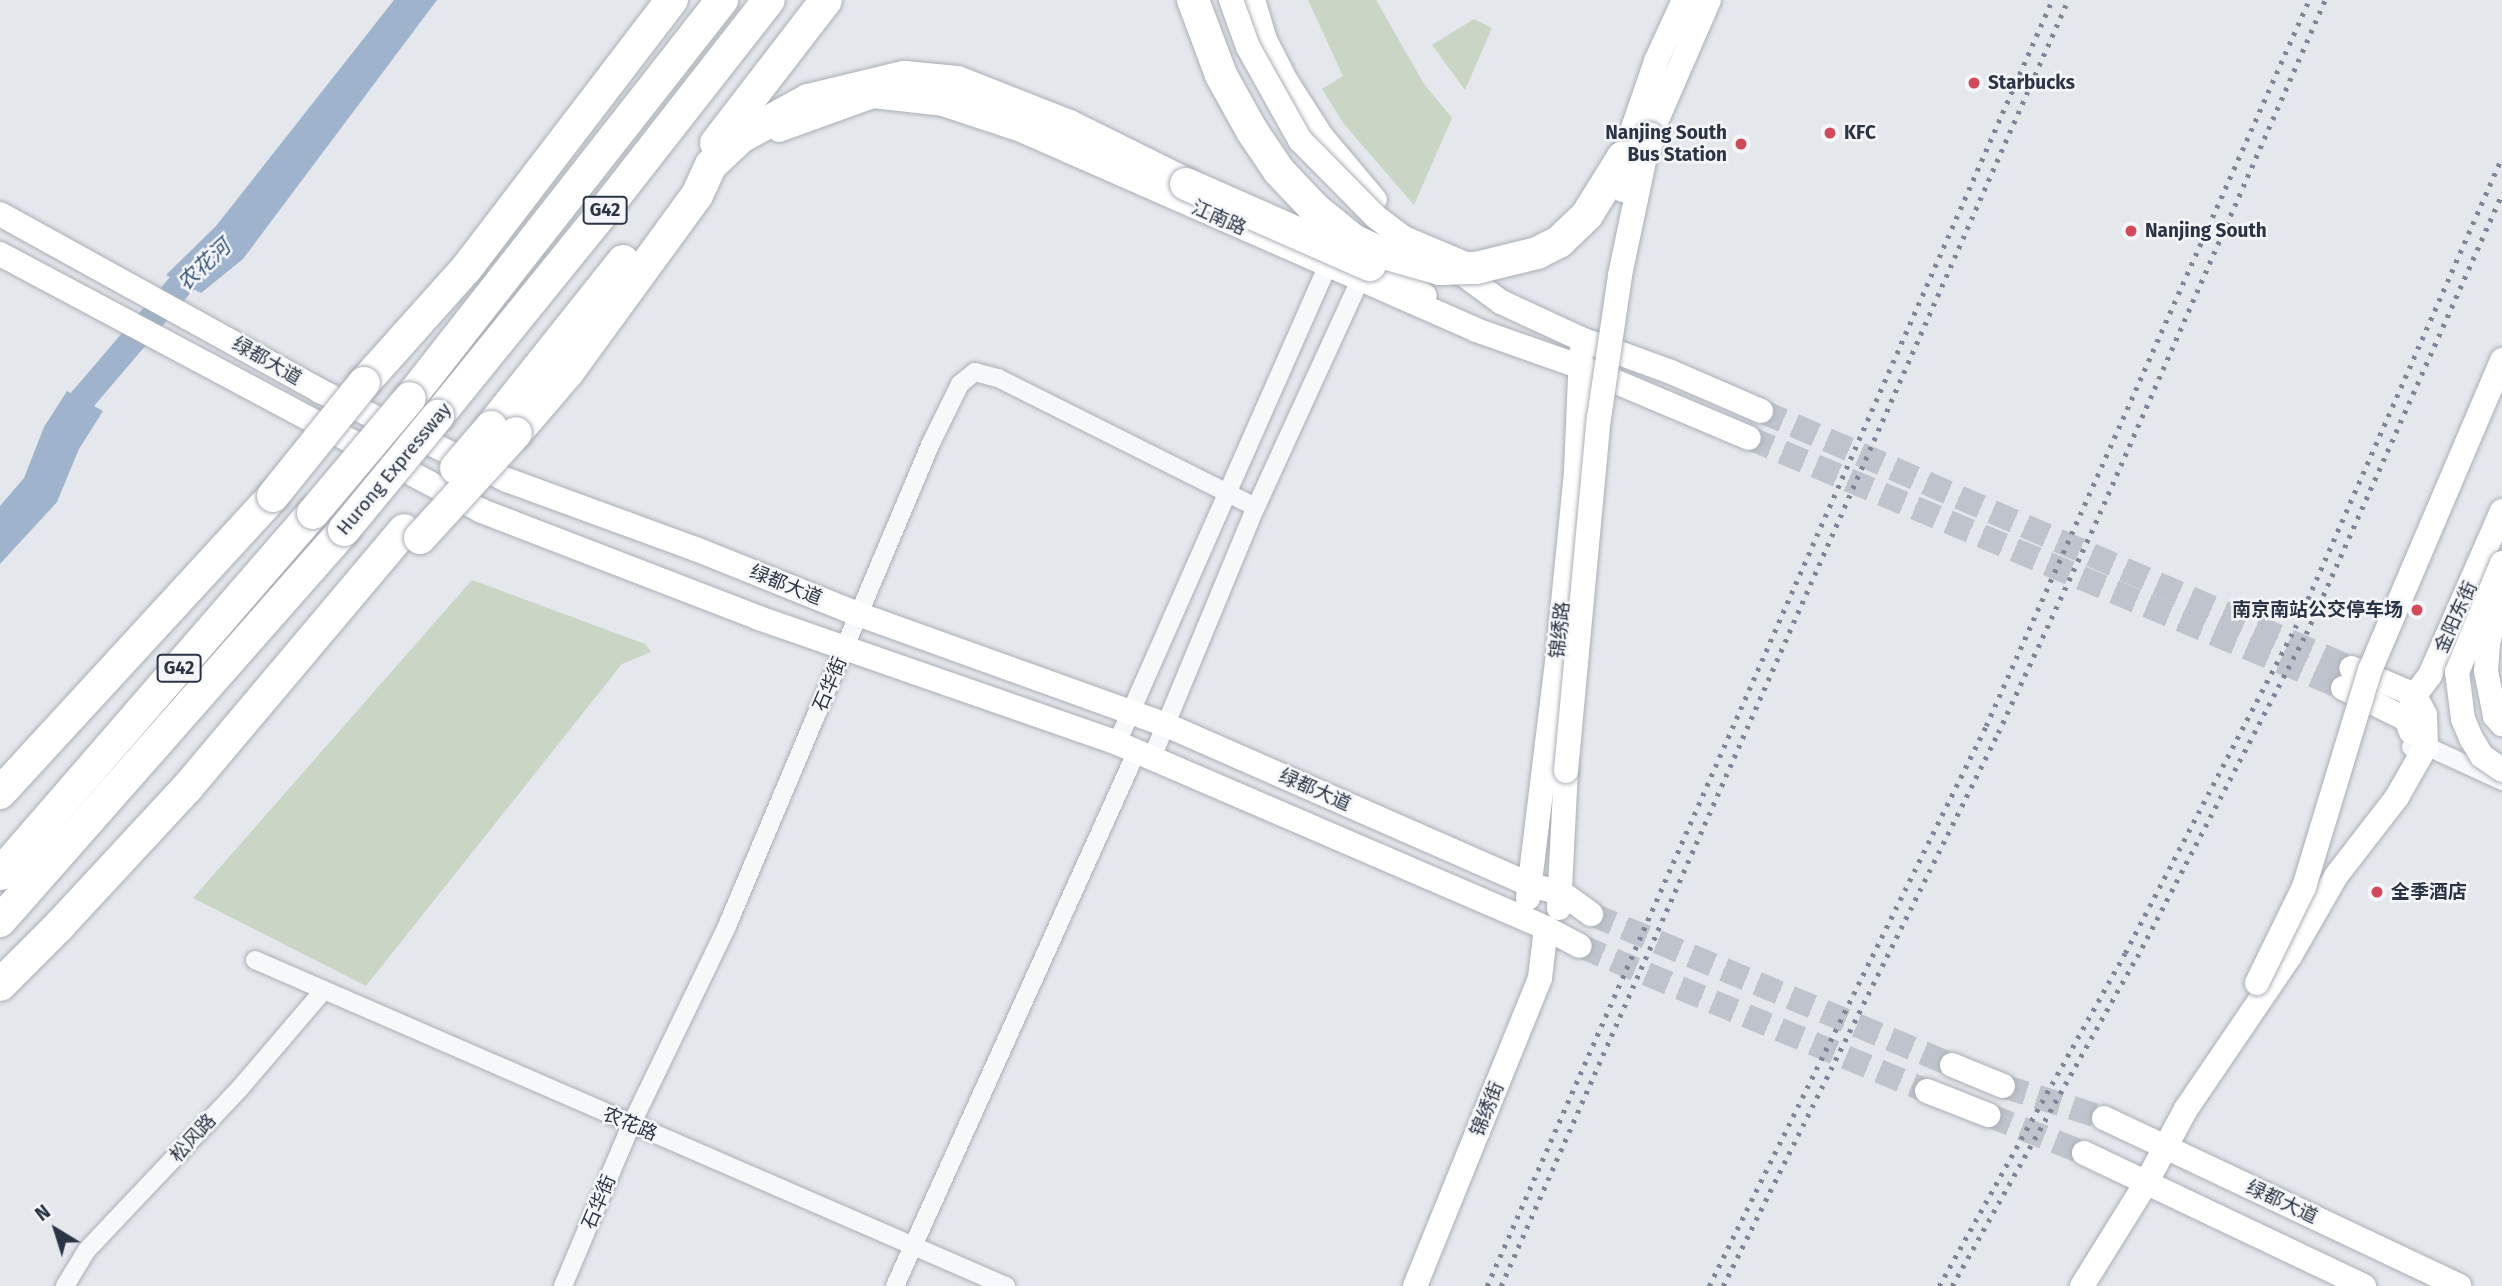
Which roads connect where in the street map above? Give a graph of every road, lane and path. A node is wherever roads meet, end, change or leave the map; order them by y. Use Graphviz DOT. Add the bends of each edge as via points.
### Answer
graph roads {
  1 [pos="672,0"];
  2 [pos="691,0"];
  3 [pos="722,0"];
  4 [pos="769,0"];
  5 [pos="826,0"];
  6 [pos="1177,0"];
  7 [pos="1193,0"];
  8 [pos="1231,0"];
  9 [pos="1252,0"];
  10 [pos="1684,0"];
  11 [pos="1709,0"];
  12 [pos="1649,138"];
  13 [pos="1623,157"];
  14 [pos="697,195"];
  15 [pos="1613,201"];
  16 [pos="0,214"];
  17 [pos="0,254"];
  18 [pos="1561,254"];
  19 [pos="1486,266"];
  20 [pos="1327,267"];
  21 [pos="466,269"];
  22 [pos="1360,280"];
  23 [pos="1476,330"];
  24 [pos="1581,339"];
  25 [pos="2502,360"];
  26 [pos="1581,367"];
  27 [pos="1761,411"];
  28 [pos="503,430"];
  29 [pos="1749,438"];
  30 [pos="1225,493"];
  31 [pos="1256,507"];
  32 [pos="2502,512"];
  33 [pos="2502,563"];
  34 [pos="2502,590"];
  35 [pos="858,614"];
  36 [pos="846,646"];
  37 [pos="2430,675"];
  38 [pos="2415,695"];
  39 [pos="2502,708"];
  40 [pos="1132,712"];
  41 [pos="2406,719"];
  42 [pos="1164,724"];
  43 [pos="2502,724"];
  44 [pos="2418,746"];
  45 [pos="1135,752"];
  46 [pos="2502,770"];
  47 [pos="2502,780"];
  48 [pos="0,793"];
  49 [pos="0,874"];
  50 [pos="1530,885"];
  51 [pos="1562,893"];
  52 [pos="1591,914"];
  53 [pos="5,916"];
  54 [pos="1542,927"];
  55 [pos="1580,946"];
  56 [pos="255,960"];
  57 [pos="324,991"];
  58 [pos="2,1000"];
  59 [pos="1952,1065"];
  60 [pos="2208,1078"];
  61 [pos="2003,1086"];
  62 [pos="1927,1091"];
  63 [pos="1988,1115"];
  64 [pos="2104,1118"];
  65 [pos="631,1125"];
  66 [pos="2163,1146"];
  67 [pos="2084,1153"];
  68 [pos="2146,1182"];
  69 [pos="912,1246"];
  70 [pos="65,1286"];
  71 [pos="563,1286"];
  72 [pos="895,1286"];
  73 [pos="1006,1286"];
  74 [pos="1415,1286"];
  75 [pos="2082,1286"];
  76 [pos="2364,1286"];
  77 [pos="2459,1286"];
  1 -- 21 [label="highway"];
  2 -- 21 [label="highway"];
  3 -- 49 [label="highway, Hurong Expressway / G42, bridge" via="410,398"];
  4 -- 53 [label="highway, Hurong Expressway / G42, bridge" via="344,530"];
  5 -- 28 [label="highway"];
  6 -- 23 [label="main road" via="1222,98 1275,189 1317,228"];
  7 -- 19 [label="highway, bridge" via="1221,75 1252,131 1279,171 1314,208 1353,240 1377,251 1440,269"];
  8 -- 19 [label="main road, bridge" via="1272,95 1300,140 1336,180 1404,238"];
  9 -- 24 [label="main road" via="1286,81 1322,137 1381,206 1465,278 1501,302"];
  10 -- 13 [label="main road" via="1656,61"];
  11 -- 12 [label="main road"];
  12 -- 15 [label="highway, bridge"];
  12 -- 51 [label="main road, bridge" via="1620,275 1599,418 1566,771"];
  13 -- 15 [label="highway"];
  13 -- 19 [label="highway, bridge" via="1600,200 1559,242 1538,253"];
  14 -- 18 [label="highway, bridge" via="711,165 766,121 835,91 904,77 957,82 1069,126 1349,258 1401,275 1480,285 1507,280"];
  14 -- 20 [label="main road, 江南路" via="734,157 791,124 873,96 943,104 1021,130"];
  14 -- 28 [label="highway" via="568,372"];
  15 -- 18 [label="highway" via="1597,225"];
  16 -- 35 [label="main road, 绿都大道" via="320,391 507,480"];
  17 -- 36 [label="main road, 绿都大道" via="482,511 760,618"];
  18 -- 19 [label="highway, bridge"];
  20 -- 22 [label="main road, 江南路"];
  20 -- 30 [label="street"];
  21 -- 48 [label="highway, bridge" via="364,383 273,496"];
  22 -- 23 [label="main road, 江南路"];
  22 -- 31 [label="street"];
  23 -- 26 [label="main road, 江南路"];
  24 -- 26 [label="main road, 锦绣路"];
  24 -- 27 [label="main road"];
  25 -- 60 [label="main road, bridge" via="2370,670 2304,887 2257,983 2223,1037"];
  26 -- 29 [label="main road, 江南路"];
  26 -- 50 [label="main road, 锦绣路" via="1576,472"];
  28 -- 58 [label="highway, bridge" via="60,925"];
  30 -- 31 [label="street, 石华街"];
  30 -- 35 [label="street, 石华街" via="998,378 975,372 960,384 931,443"];
  30 -- 40 [label="street"];
  31 -- 42 [label="street"];
  32 -- 37 [label="main road, 金阳东街"];
  33 -- 46 [label="main road, bridge" via="2457,672 2463,719 2471,738 2482,756"];
  34 -- 43 [label="main road, bridge" via="2486,671 2495,716"];
  35 -- 36 [label="street, 石华街"];
  35 -- 40 [label="main road, 绿都大道"];
  36 -- 45 [label="main road, 绿都大道"];
  36 -- 65 [label="street, 石华街" via="727,926"];
  37 -- 38 [label="main road, 金阳东街"];
  37 -- 39 [label="main road"];
  38 -- 41 [label="main road, 金阳东街"];
  38 -- 41 [label="main road" via="2347,678"];
  38 -- 44 [label="main road" via="2425,715"];
  40 -- 42 [label="main road, 绿都大道"];
  40 -- 45 [label="street"];
  41 -- 44 [label="main road"];
  42 -- 45 [label="street"];
  42 -- 50 [label="main road, 绿都大道"];
  44 -- 47 [label="street"];
  44 -- 60 [label="main road" via="2396,797 2336,876 2290,956"];
  45 -- 54 [label="main road, 绿都大道"];
  45 -- 69 [label="street"];
  50 -- 51 [label="main road, 绿都大道"];
  50 -- 54 [label="main road, 锦绣路"];
  51 -- 52 [label="main road, 绿都大道"];
  51 -- 54 [label="main road"];
  54 -- 55 [label="main road, 绿都大道"];
  54 -- 74 [label="main road, 锦绣街" via="1540,978"];
  56 -- 57 [label="street, 农花路"];
  57 -- 65 [label="street, 农花路"];
  57 -- 70 [label="street, 松风路" via="241,1087 87,1250"];
  59 -- 61 [label="main road"];
  60 -- 66 [label="main road"];
  62 -- 63 [label="main road"];
  64 -- 66 [label="main road, 绿都大道"];
  65 -- 69 [label="street, 农花路"];
  65 -- 71 [label="street, 石华街"];
  66 -- 68 [label="main road"];
  66 -- 77 [label="main road, 绿都大道"];
  67 -- 68 [label="main road"];
  68 -- 75 [label="main road"];
  68 -- 76 [label="main road"];
  69 -- 72 [label="street"];
  69 -- 73 [label="street, 农花路"];
}
